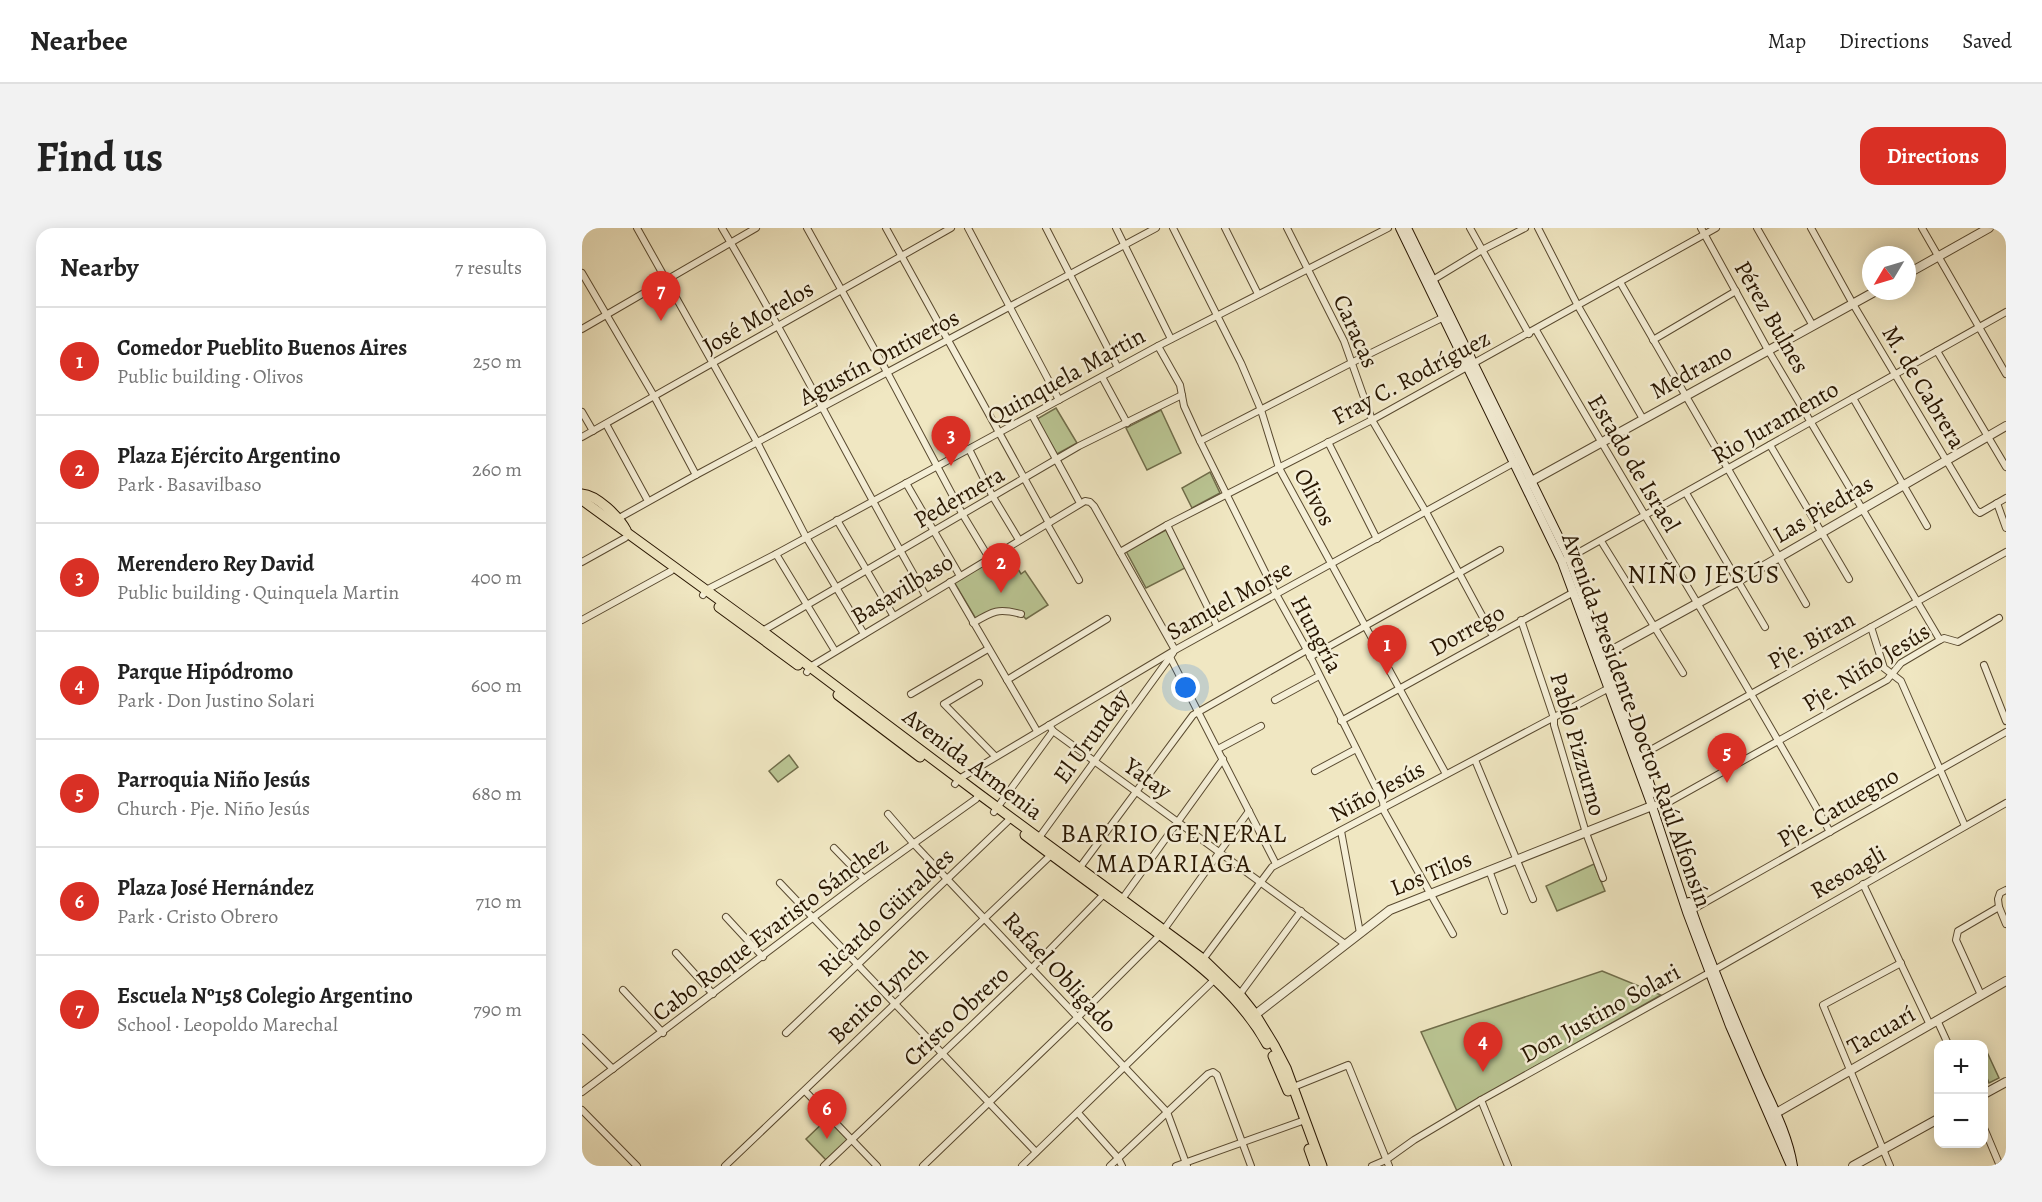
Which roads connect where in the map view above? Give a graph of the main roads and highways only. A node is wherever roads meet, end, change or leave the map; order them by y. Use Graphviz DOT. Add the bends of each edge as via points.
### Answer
graph roads {
  1 [pos="1400,228"];
  2 [pos="1407,228"];
  3 [pos="1430,281"];
  4 [pos="1472,366"];
  5 [pos="582,494"];
  6 [pos="582,500"];
  7 [pos="582,506"];
  8 [pos="627,536"];
  9 [pos="704,593"];
  10 [pos="1303,1121"];
  11 [pos="1315,1166"];
  12 [pos="1322,1166"];
  13 [pos="1792,1166"];
  1 -- 3 [label="main road, Avenida Presidente Doctor Raúl Alfonsín"];
  2 -- 3 [label="main road, Avenida Presidente Doctor Raúl Alfonsín"];
  3 -- 4 [label="main road, Avenida Presidente Doctor Raúl Alfonsín"];
  3 -- 4 [label="main road, Avenida Presidente Doctor Raúl Alfonsín" via="1444,317"];
  4 -- 13 [label="main road, Avenida Presidente Doctor Raúl Alfonsín" via="1565,560 1690,911 1791,1152"];
  5 -- 8 [label="main road" via="619,518"];
  6 -- 8 [label="main road, Avenida Armenia"];
  7 -- 8 [label="main road, Avenida Armenia"];
  8 -- 9 [label="main road, Avenida Armenia"];
  8 -- 9 [label="main road, Avenida Armenia"];
  9 -- 10 [label="main road, Avenida Armenia" via="1217,976 1274,1045"];
  10 -- 11 [label="main road, Avenida Armenia"];
  10 -- 12 [label="main road, Avenida Armenia"];
}
